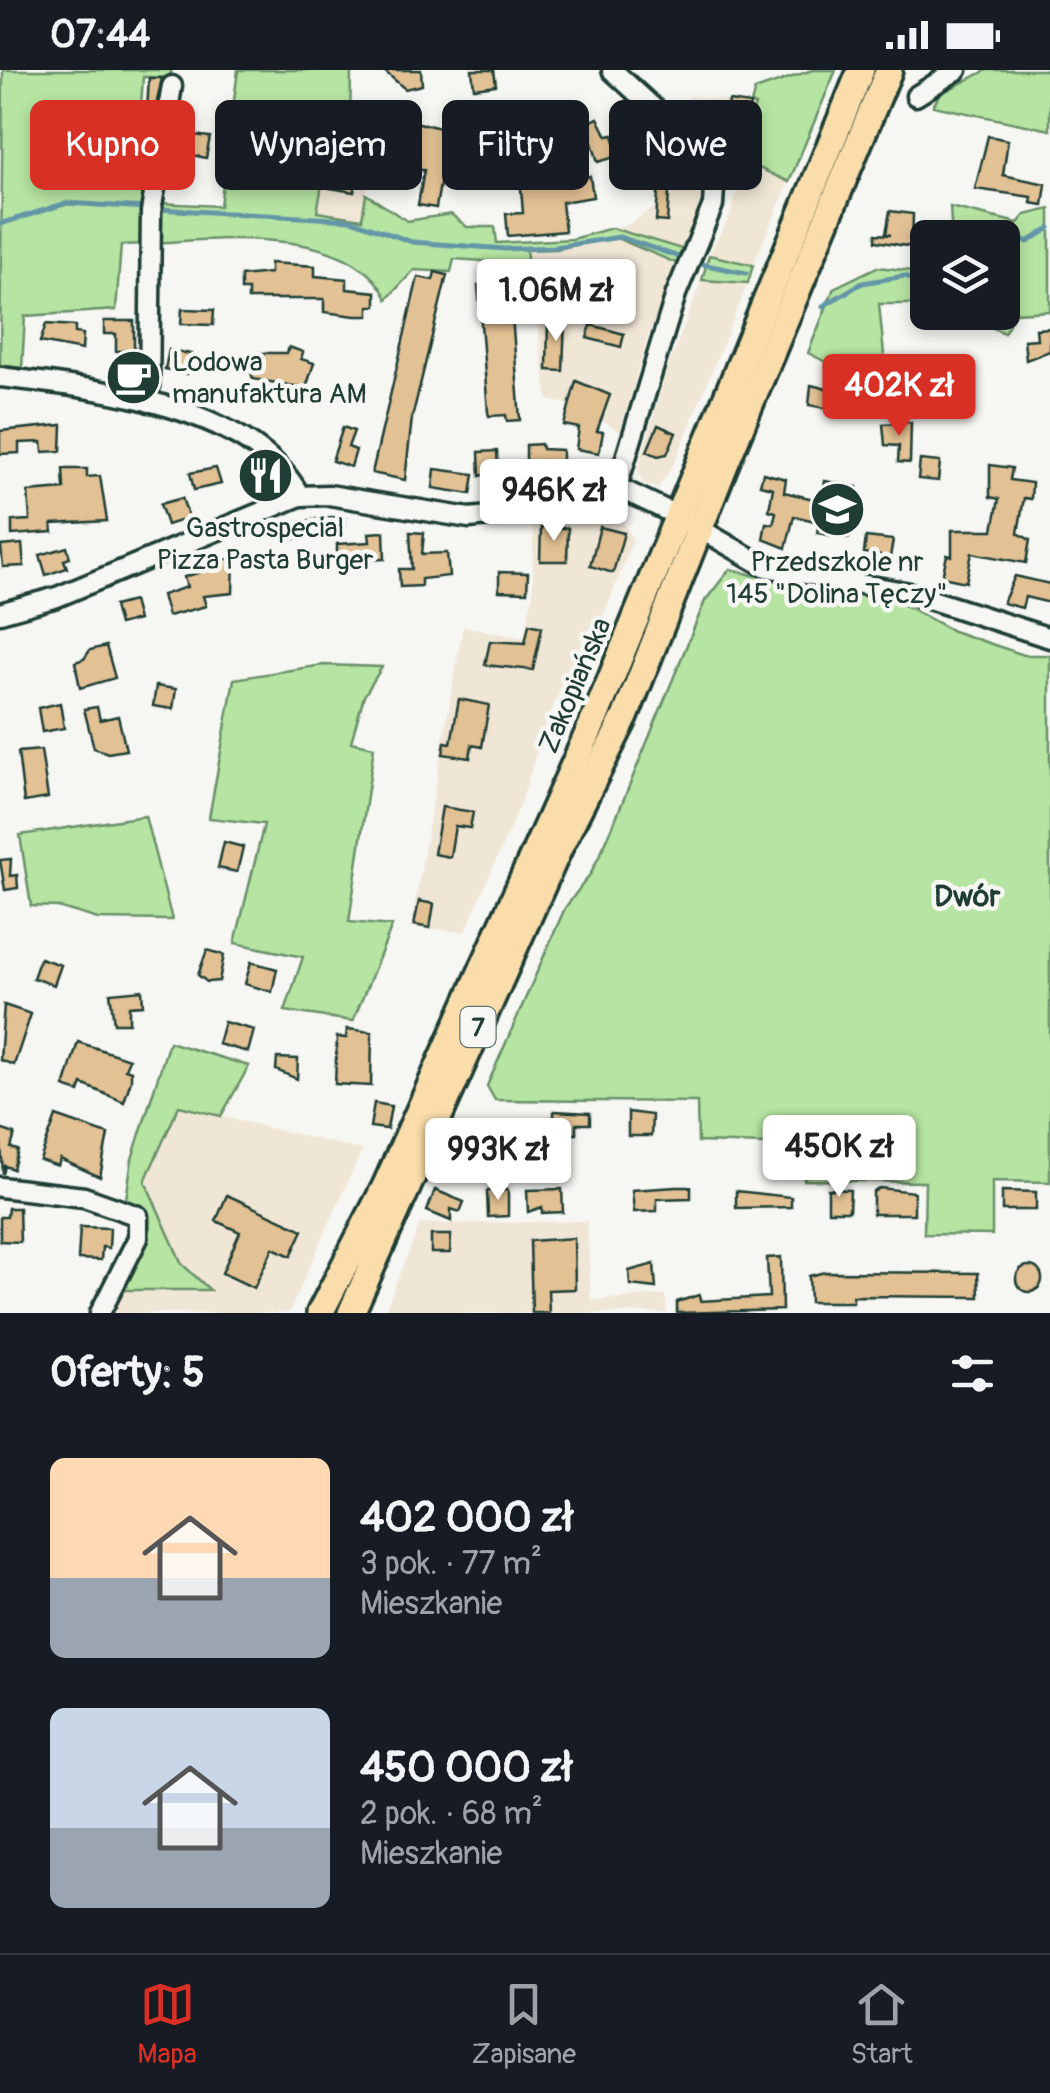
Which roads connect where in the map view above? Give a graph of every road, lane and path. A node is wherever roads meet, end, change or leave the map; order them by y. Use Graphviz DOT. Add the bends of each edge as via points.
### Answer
graph roads {
  1 [pos="612,70"];
  2 [pos="861,70"];
  3 [pos="902,70"];
  4 [pos="956,70"];
  5 [pos="885,81"];
  6 [pos="172,86"];
  7 [pos="916,96"];
  8 [pos="0,376"];
  9 [pos="149,402"];
  10 [pos="617,487"];
  11 [pos="300,496"];
  12 [pos="676,515"];
  13 [pos="700,530"];
  14 [pos="0,613"];
  15 [pos="1050,638"];
  16 [pos="0,1187"];
  17 [pos="100,1313"];
  18 [pos="320,1313"];
  19 [pos="351,1313"];
  1 -- 10 [label="street" via="707,157 714,188"];
  2 -- 12 [label="highway, Zakopiańska / 7"];
  3 -- 5 [label="highway"];
  4 -- 7 [label="street"];
  5 -- 13 [label="highway, Zakopiańska / 7"];
  6 -- 9 [label="street" via="151,212"];
  8 -- 9 [label="street"];
  9 -- 11 [label="street" via="262,448"];
  10 -- 11 [label="street" via="469,518"];
  10 -- 12 [label="street"];
  11 -- 14 [label="street"];
  12 -- 13 [label="street"];
  12 -- 18 [label="highway, Zakopiańska / 7" via="552,814 385,1186"];
  13 -- 15 [label="street" via="766,566 910,593"];
  13 -- 19 [label="highway, Zakopiańska / 7" via="619,732 560,846"];
  16 -- 17 [label="street" via="84,1198 138,1216 138,1238"];
}
